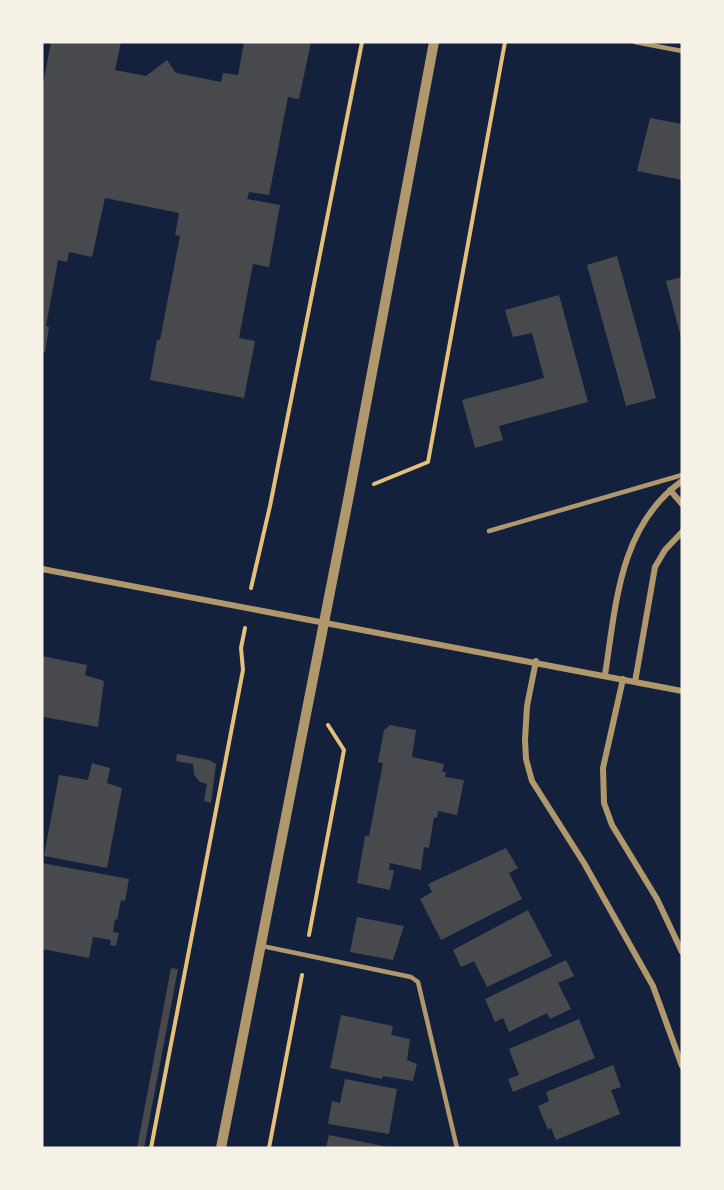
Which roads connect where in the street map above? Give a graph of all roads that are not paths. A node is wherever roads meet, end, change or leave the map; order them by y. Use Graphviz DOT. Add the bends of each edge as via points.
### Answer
graph roads {
  1 [pos="434,42"];
  2 [pos="635,42"];
  3 [pos="682,51"];
  4 [pos="682,475"];
  5 [pos="682,481"];
  6 [pos="670,490"];
  7 [pos="682,504"];
  8 [pos="489,531"];
  9 [pos="682,532"];
  10 [pos="42,569"];
  11 [pos="323,621"];
  12 [pos="536,661"];
  13 [pos="605,675"];
  14 [pos="623,679"];
  15 [pos="635,681"];
  16 [pos="682,691"];
  17 [pos="260,946"];
  18 [pos="682,952"];
  19 [pos="682,1066"];
  20 [pos="221,1148"];
  21 [pos="457,1148"];
  1 -- 11 [label="street"];
  2 -- 3 [label="lane"];
  4 -- 8 [label="lane"];
  5 -- 6 [label="street"];
  6 -- 7 [label="street"];
  6 -- 13 [label="street" via="648,514 632,541 620,583"];
  9 -- 15 [label="street" via="656,567"];
  10 -- 11 [label="street"];
  11 -- 12 [label="street"];
  11 -- 17 [label="street"];
  12 -- 13 [label="street"];
  12 -- 19 [label="street" via="525,740 532,781 584,862 653,986"];
  13 -- 14 [label="street"];
  14 -- 15 [label="street"];
  14 -- 18 [label="street" via="603,768 604,803 612,825 657,899"];
  15 -- 16 [label="street"];
  17 -- 20 [label="street"];
  17 -- 21 [label="lane" via="411,977 418,982"];
}
